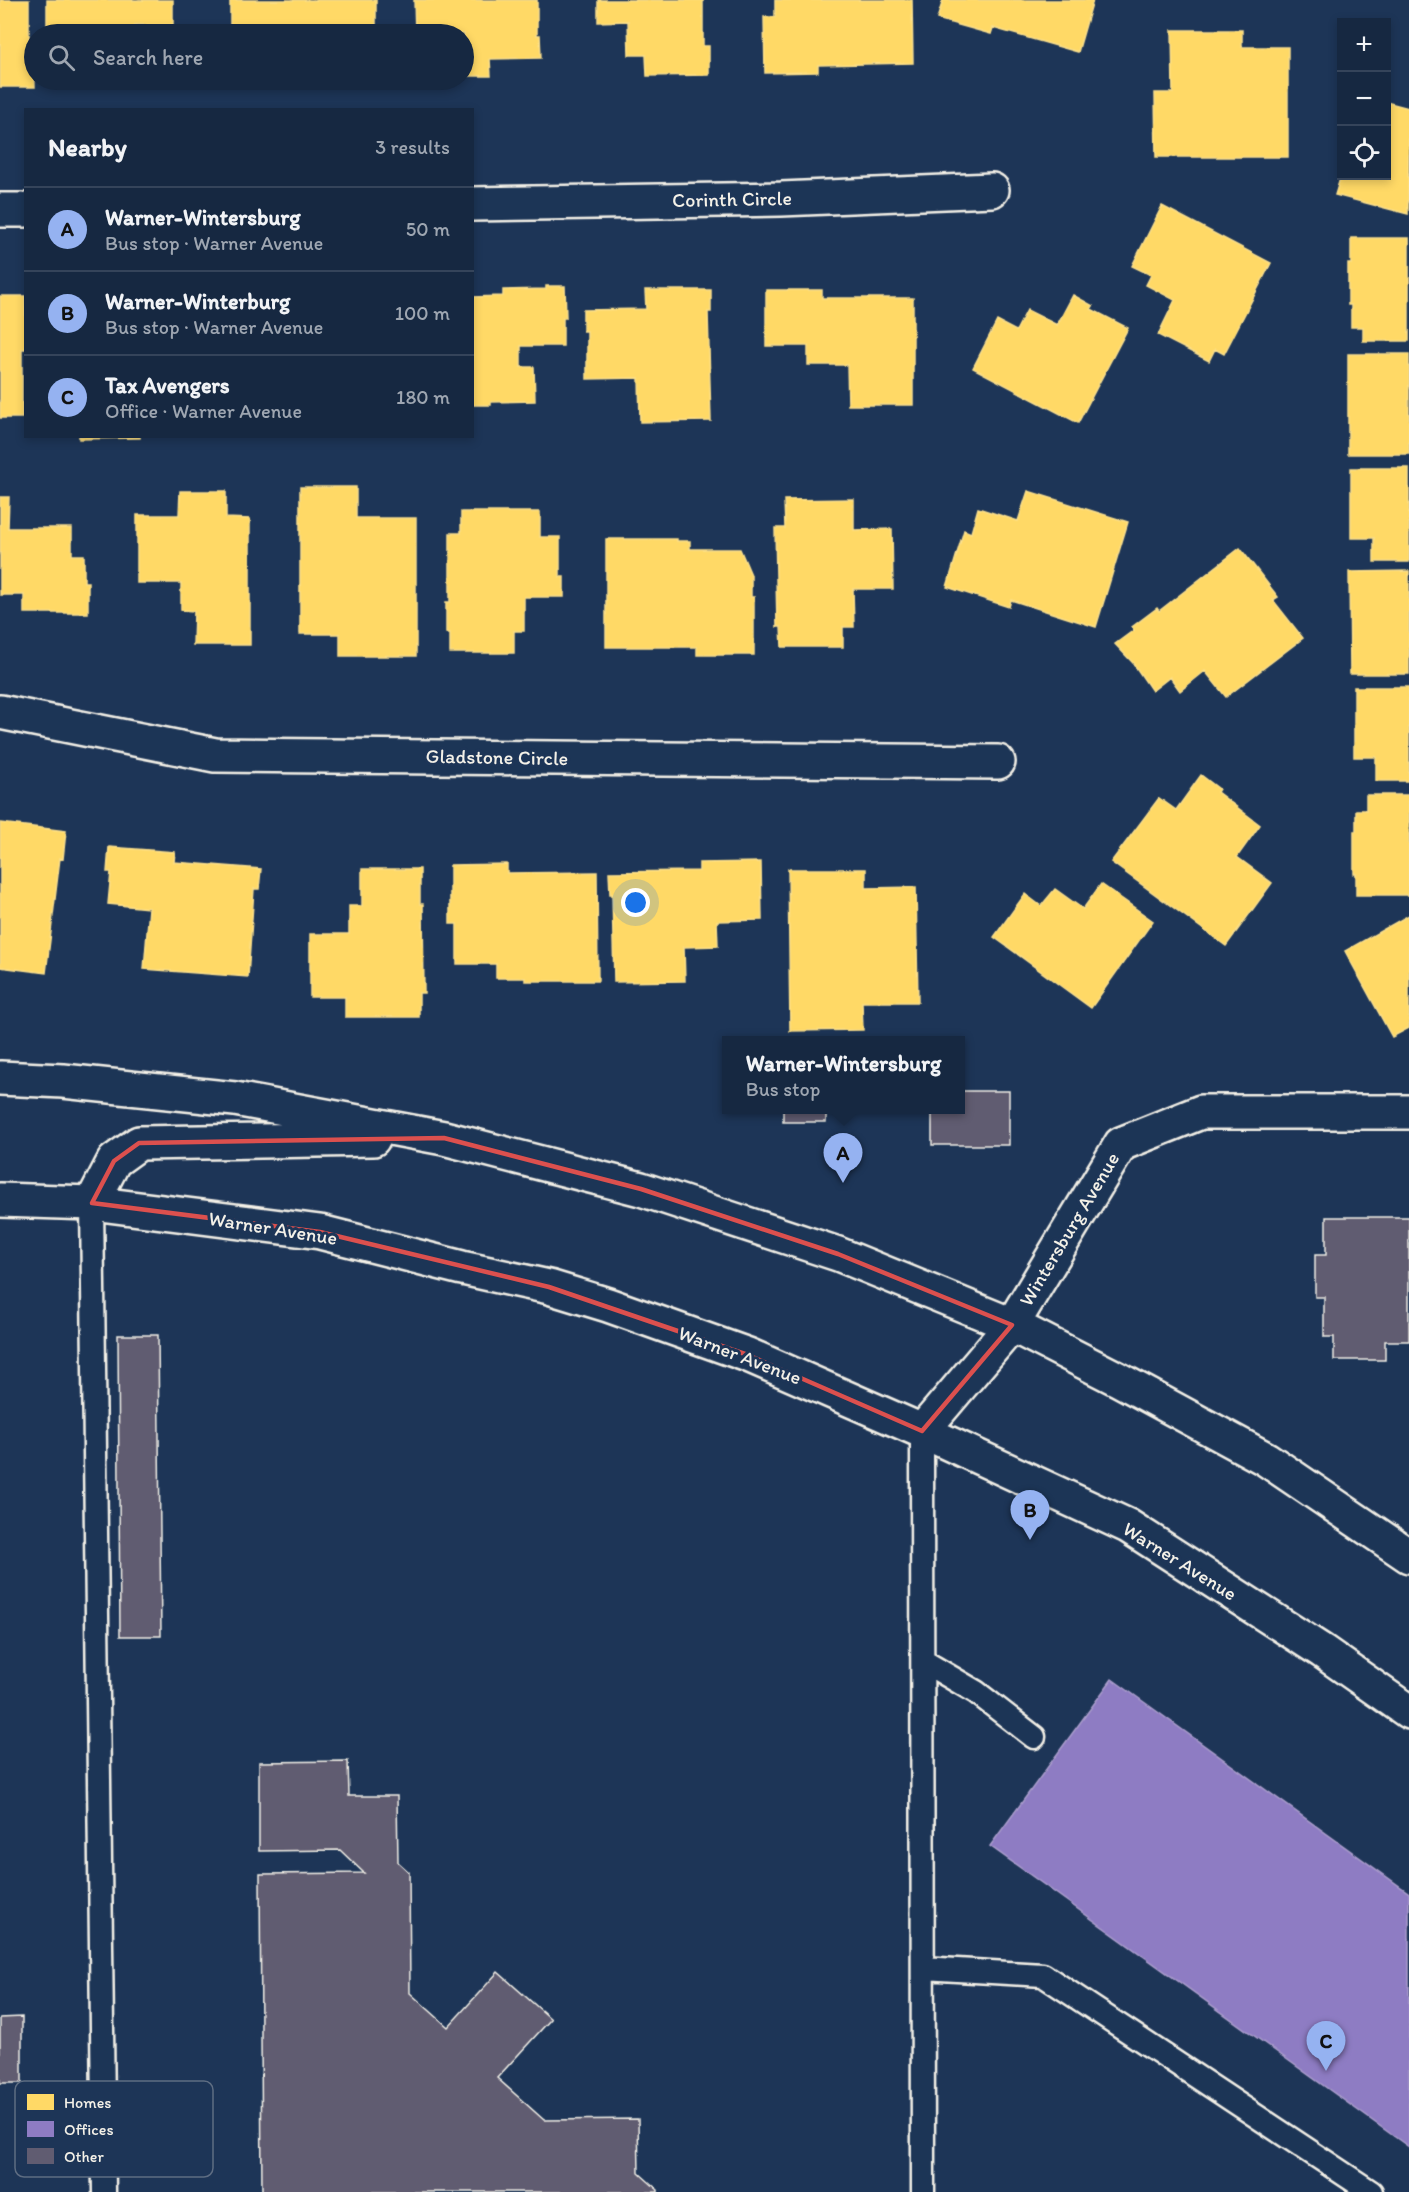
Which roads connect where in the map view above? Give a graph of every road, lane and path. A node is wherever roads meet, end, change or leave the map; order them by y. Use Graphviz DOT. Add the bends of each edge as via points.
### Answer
graph roads {
  1 [pos="992,190"];
  2 [pos="474,204"];
  3 [pos="0,210"];
  4 [pos="24,210"];
  5 [pos="0,712"];
  6 [pos="998,762"];
  7 [pos="0,1078"];
  8 [pos="1409,1112"];
  9 [pos="444,1138"];
  10 [pos="0,1200"];
  11 [pos="92,1203"];
  12 [pos="1011,1325"];
  13 [pos="922,1431"];
  14 [pos="1409,1556"];
  15 [pos="922,1660"];
  16 [pos="1409,1712"];
  17 [pos="1034,1737"];
  18 [pos="922,1968"];
  19 [pos="103,2081"];
  20 [pos="104,2177"];
  21 [pos="104,2192"];
  22 [pos="923,2192"];
  23 [pos="1371,2192"];
  1 -- 2 [label="main road, Corinth Circle" via="771,199"];
  3 -- 4 [label="main road"];
  5 -- 6 [label="main road, Gladstone Circle" via="215,755"];
  7 -- 9 [label="main road" via="235,1099"];
  8 -- 12 [label="main road, Wintersburg Avenue" via="1201,1112 1121,1144"];
  9 -- 11 [label="main road" via="139,1143 114,1161"];
  9 -- 12 [label="main road" via="641,1189 772,1232 838,1254"];
  10 -- 11 [label="main road, Warner Avenue"];
  11 -- 13 [label="main road, Warner Avenue" via="320,1232 549,1287 748,1355"];
  11 -- 19 [label="lane"];
  12 -- 13 [label="main road, Wintersburg Avenue"];
  12 -- 14 [label="main road" via="1266,1459"];
  13 -- 15 [label="lane"];
  13 -- 16 [label="main road, Warner Avenue" via="1128,1526"];
  15 -- 17 [label="lane" via="976,1692"];
  15 -- 18 [label="lane"];
  18 -- 22 [label="lane"];
  18 -- 23 [label="lane" via="1043,1975"];
  20 -- 21 [label="lane"];
}
